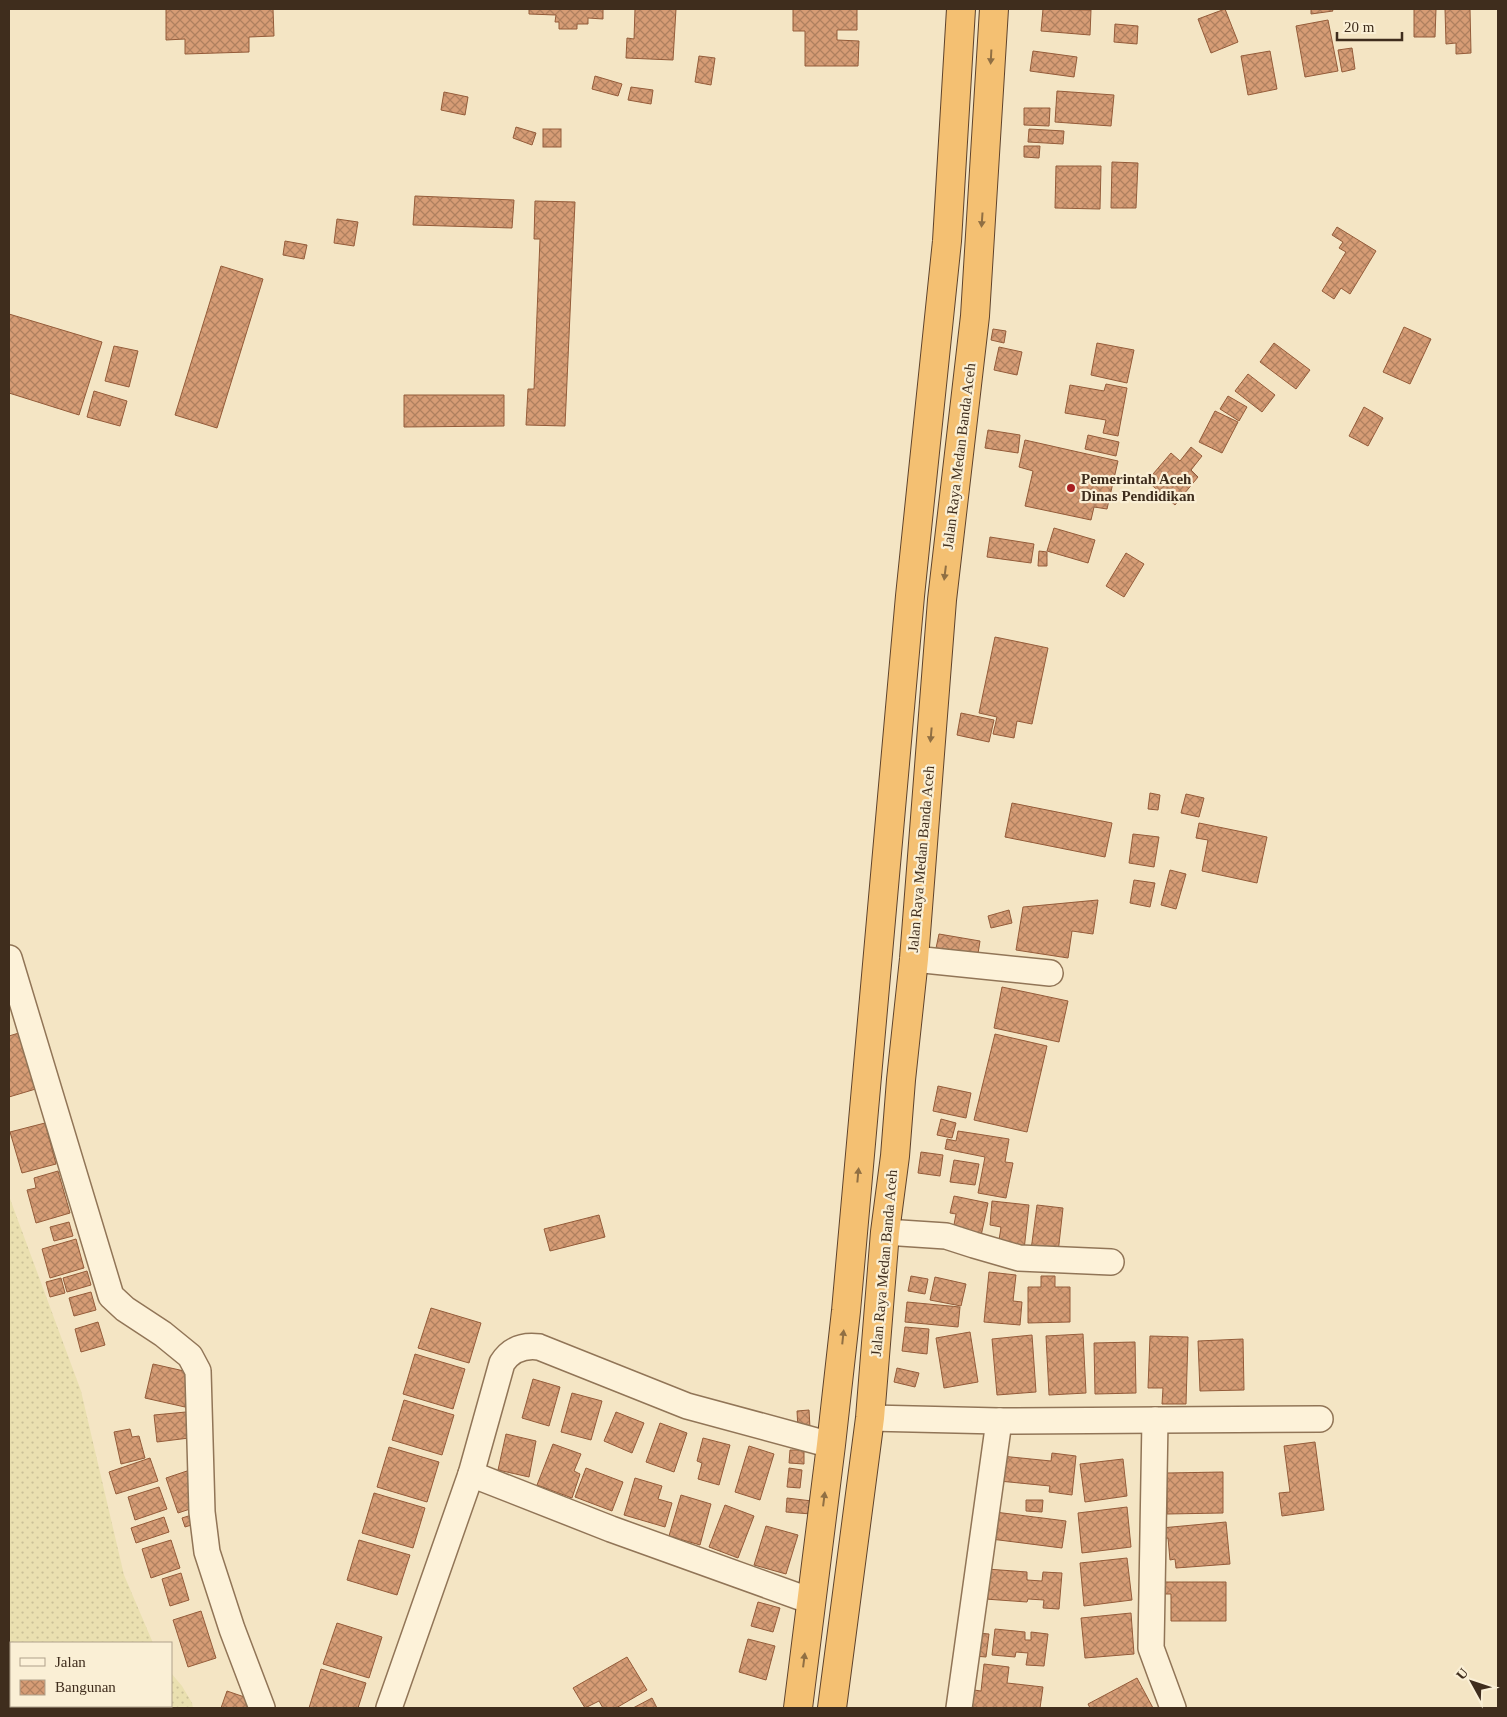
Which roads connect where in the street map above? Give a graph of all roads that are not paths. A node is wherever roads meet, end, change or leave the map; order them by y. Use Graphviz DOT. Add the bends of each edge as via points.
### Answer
graph roads {
  1 [pos="961,9"];
  2 [pos="994,9"];
  3 [pos="910,596"];
  4 [pos="942,600"];
  5 [pos="9,958"];
  6 [pos="914,959"];
  7 [pos="1050,973"];
  8 [pos="866,1080"];
  9 [pos="900,1080"];
  10 [pos="885,1232"];
  11 [pos="1111,1262"];
  12 [pos="870,1418"];
  13 [pos="1320,1419"];
  14 [pos="1155,1420"];
  15 [pos="999,1421"];
  16 [pos="831,1445"];
  17 [pos="471,1474"];
  18 [pos="812,1602"];
  19 [pos="799,1706"];
  20 [pos="262,1708"];
  21 [pos="389,1708"];
  22 [pos="832,1708"];
  23 [pos="959,1708"];
  24 [pos="1173,1708"];
  1 -- 3 [label="highway" via="948,241"];
  2 -- 4 [label="highway, Jalan Raya Medan Banda Aceh, one-way" via="975,316"];
  3 -- 4 [label="highway"];
  3 -- 8 [label="highway"];
  4 -- 6 [label="highway, Jalan Raya Medan Banda Aceh, one-way"];
  5 -- 20 [label="street" via="111,1296 190,1356 198,1371 202,1512 207,1552"];
  6 -- 7 [label="street"];
  6 -- 9 [label="highway, Jalan Raya Medan Banda Aceh"];
  8 -- 9 [label="highway"];
  16 -- 8 [label="highway, one-way"];
  9 -- 10 [label="highway, Jalan Raya Medan Banda Aceh"];
  10 -- 11 [label="street" via="946,1236 1019,1258"];
  10 -- 12 [label="highway, Jalan Raya Medan Banda Aceh"];
  12 -- 15 [label="street"];
  12 -- 22 [label="highway, Jalan Raya Medan Banda Aceh"];
  13 -- 14 [label="street"];
  14 -- 15 [label="street"];
  14 -- 24 [label="street" via="1151,1648"];
  15 -- 23 [label="street"];
  16 -- 17 [label="street" via="687,1406 552,1351 528,1346 508,1354 502,1363"];
  18 -- 16 [label="highway, one-way"];
  17 -- 18 [label="street" via="620,1533"];
  17 -- 21 [label="street"];
  19 -- 18 [label="highway, one-way"];
  19 -- 22 [label="highway"];
}
